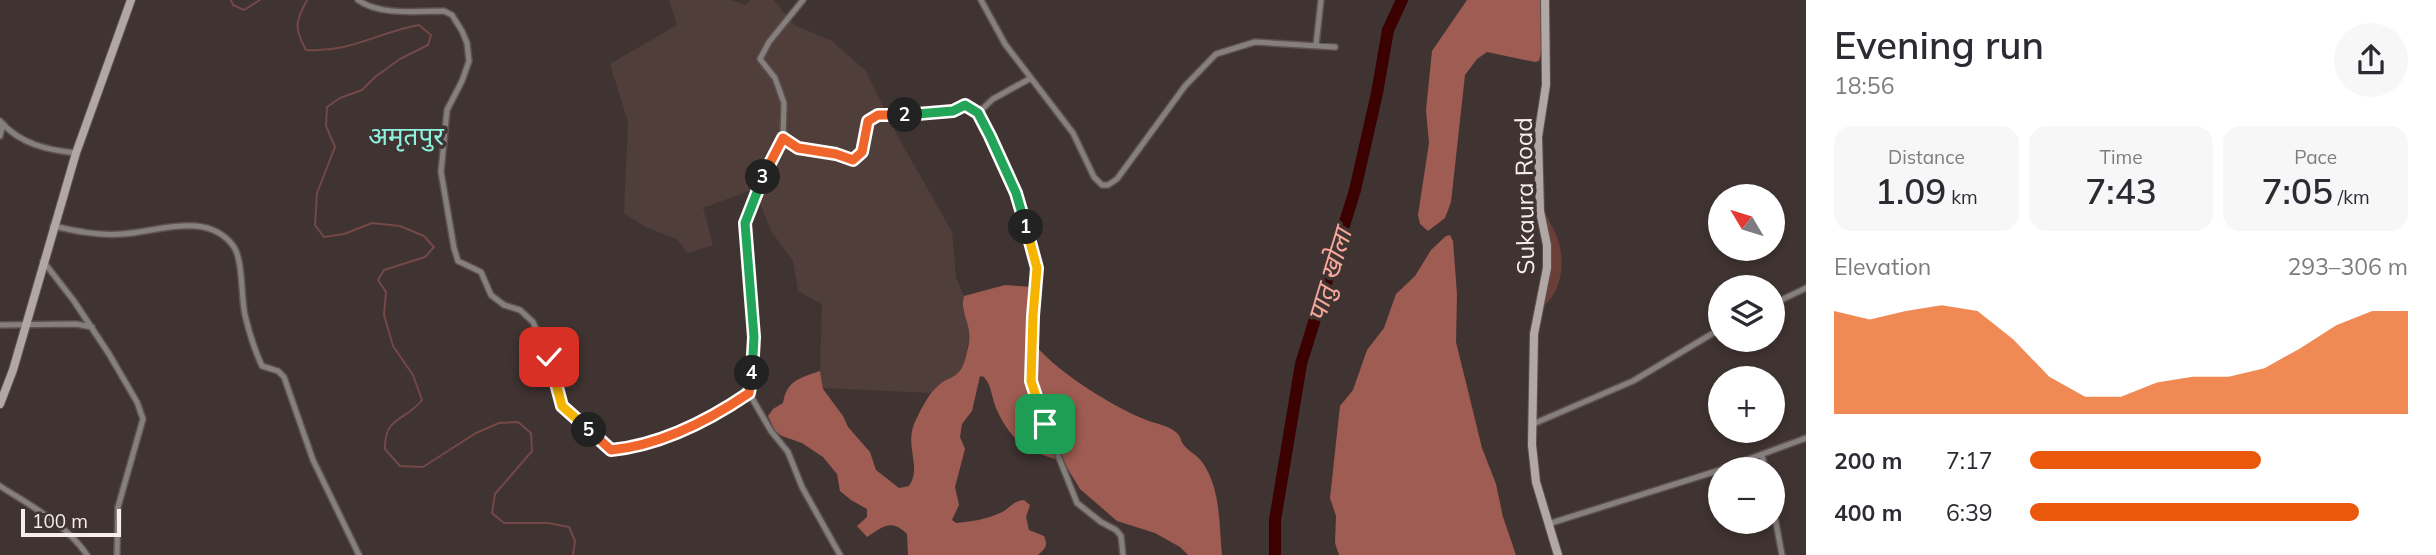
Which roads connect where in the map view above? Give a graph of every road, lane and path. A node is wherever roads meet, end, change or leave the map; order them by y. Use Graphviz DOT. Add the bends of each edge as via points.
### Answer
graph roads {
  1 [pos="131,0"];
  2 [pos="358,0"];
  3 [pos="803,0"];
  4 [pos="981,0"];
  5 [pos="1321,0"];
  6 [pos="1545,0"];
  7 [pos="1316,45"];
  8 [pos="1335,47"];
  9 [pos="1031,78"];
  10 [pos="978,113"];
  11 [pos="1,123"];
  12 [pos="0,136"];
  13 [pos="783,138"];
  14 [pos="76,153"];
  15 [pos="53,226"];
  16 [pos="43,261"];
  17 [pos="1806,288"];
  18 [pos="1785,298"];
  19 [pos="25,324"];
  20 [pos="0,325"];
  21 [pos="92,327"];
  22 [pos="1708,336"];
  23 [pos="749,393"];
  24 [pos="0,404"];
  25 [pos="1533,424"];
  26 [pos="1806,438"];
  27 [pos="1762,455"];
  28 [pos="1756,457"];
  29 [pos="1708,473"];
  30 [pos="0,486"];
  31 [pos="1548,523"];
  32 [pos="1778,534"];
  33 [pos="87,555"];
  34 [pos="117,555"];
  35 [pos="359,555"];
  36 [pos="840,555"];
  37 [pos="1123,555"];
  38 [pos="1558,555"];
  39 [pos="1782,555"];
  1 -- 14 [label="street"];
  2 -- 23 [label="street" via="379,8 444,10 462,31 469,61 447,110 441,172 454,248 458,261 481,272 491,295 534,322 562,406 611,450 711,419"];
  3 -- 13 [label="street" via="760,59 775,78 784,103"];
  4 -- 9 [label="street" via="1005,44"];
  5 -- 7 [label="street"];
  6 -- 25 [label="street, Sukaura Road" via="1546,85 1538,137 1539,211 1547,268 1534,334"];
  7 -- 8 [label="street"];
  7 -- 9 [label="street" via="1255,42 1216,54 1185,86 1118,179 1108,185 1094,177 1073,133"];
  9 -- 10 [label="street"];
  10 -- 13 [label="street" via="965,105 937,113 878,115 868,121 862,152 853,160 798,148"];
  10 -- 37 [label="street" via="1016,193 1034,253 1037,281 1031,381 1040,410 1077,503 1116,530"];
  11 -- 12 [label="street"];
  11 -- 14 [label="street" via="30,143"];
  13 -- 23 [label="street" via="745,223 755,356"];
  14 -- 15 [label="street"];
  15 -- 16 [label="street"];
  15 -- 35 [label="street" via="122,234 188,224 208,228 234,247 257,355 262,366 284,377 313,460"];
  16 -- 19 [label="street"];
  16 -- 21 [label="street"];
  17 -- 18 [label="street"];
  19 -- 20 [label="street"];
  19 -- 21 [label="street"];
  19 -- 24 [label="street"];
  21 -- 34 [label="street" via="143,419 118,507"];
  22 -- 25 [label="street" via="1633,381"];
  23 -- 36 [label="street" via="788,452"];
  25 -- 31 [label="street, Sukaura Road" via="1536,482"];
  26 -- 27 [label="street"];
  27 -- 28 [label="street"];
  29 -- 31 [label="street"];
  30 -- 33 [label="street" via="56,523"];
  31 -- 38 [label="street, Sukaura Road"];
  32 -- 39 [label="street"];
}
